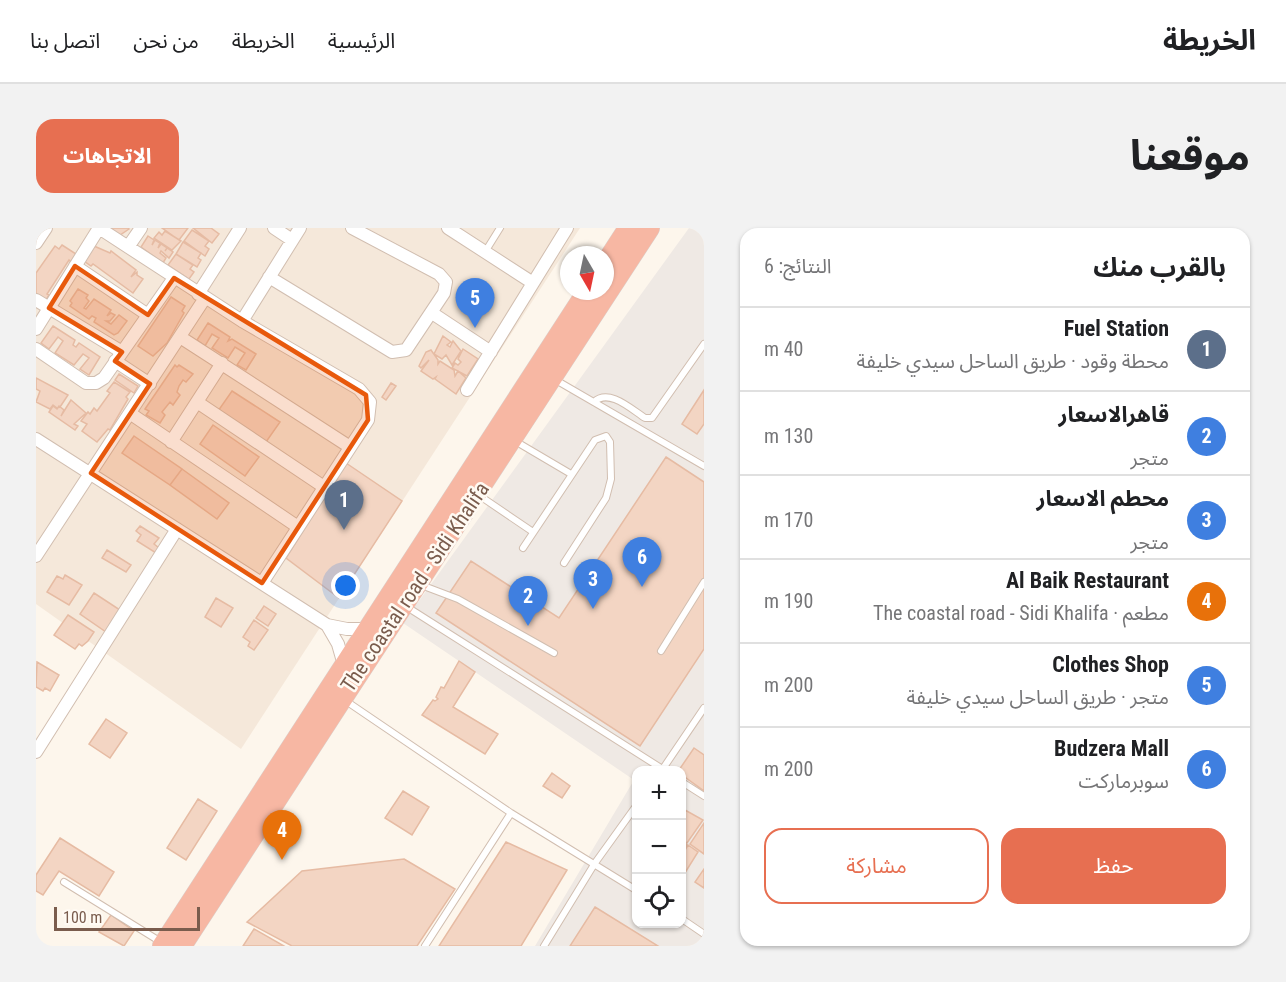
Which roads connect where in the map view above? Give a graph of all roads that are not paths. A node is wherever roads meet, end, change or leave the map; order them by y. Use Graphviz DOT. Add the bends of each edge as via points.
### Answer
graph roads {
  1 [pos="46,228"];
  2 [pos="99,228"];
  3 [pos="141,228"];
  4 [pos="240,228"];
  5 [pos="274,228"];
  6 [pos="300,228"];
  7 [pos="352,228"];
  8 [pos="448,228"];
  9 [pos="500,228"];
  10 [pos="567,228"];
  11 [pos="629,228"];
  12 [pos="649,228"];
  13 [pos="292,240"];
  14 [pos="36,243"];
  15 [pos="128,247"];
  16 [pos="614,251"];
  17 [pos="484,252"];
  18 [pos="75,266"];
  19 [pos="174,278"];
  20 [pos="269,278"];
  21 [pos="533,283"];
  22 [pos="201,296"];
  23 [pos="36,300"];
  24 [pos="582,300"];
  25 [pos="49,308"];
  26 [pos="432,313"];
  27 [pos="148,315"];
  28 [pos="242,321"];
  29 [pos="36,329"];
  30 [pos="180,337"];
  31 [pos="704,344"];
  32 [pos="36,350"];
  33 [pos="491,352"];
  34 [pos="119,356"];
  35 [pos="222,363"];
  36 [pos="552,377"];
  37 [pos="150,384"];
  38 [pos="467,390"];
  39 [pos="197,402"];
  40 [pos="594,402"];
  41 [pos="131,414"];
  42 [pos="36,439"];
  43 [pos="512,439"];
  44 [pos="171,442"];
  45 [pos="351,447"];
  46 [pos="704,466"];
  47 [pos="91,473"];
  48 [pos="572,474"];
  49 [pos="324,486"];
  50 [pos="477,494"];
  51 [pos="298,527"];
  52 [pos="177,529"];
  53 [pos="533,532"];
  54 [pos="523,548"];
  55 [pos="36,556"];
  56 [pos="564,563"];
  57 [pos="416,582"];
  58 [pos="704,582"];
  59 [pos="262,583"];
  60 [pos="401,604"];
  61 [pos="327,625"];
  62 [pos="367,629"];
  63 [pos="661,651"];
  64 [pos="554,653"];
  65 [pos="344,665"];
  66 [pos="341,698"];
  67 [pos="704,708"];
  68 [pos="36,752"];
  69 [pos="657,766"];
  70 [pos="666,766"];
  71 [pos="686,785"];
  72 [pos="704,796"];
  73 [pos="632,812"];
  74 [pos="511,813"];
  75 [pos="595,863"];
  76 [pos="64,882"];
  77 [pos="632,887"];
  78 [pos="686,922"];
  79 [pos="704,934"];
  80 [pos="169,945"];
  81 [pos="425,946"];
  82 [pos="544,946"];
  1 -- 14 [label="street"];
  2 -- 15 [label="street"];
  2 -- 18 [label="street"];
  3 -- 15 [label="street"];
  4 -- 22 [label="street"];
  5 -- 13 [label="street"];
  6 -- 13 [label="street"];
  7 -- 26 [label="street" via="443,277 446,288"];
  8 -- 17 [label="street"];
  9 -- 17 [label="lane"];
  10 -- 21 [label="street"];
  11 -- 16 [label="highway"];
  12 -- 36 [label="highway, The coastal road - Sidi Khalifa"];
  13 -- 20 [label="street"];
  15 -- 19 [label="street"];
  17 -- 21 [label="street"];
  18 -- 25 [label="street"];
  18 -- 27 [label="street"];
  19 -- 22 [label="street"];
  19 -- 27 [label="street"];
  20 -- 26 [label="street" via="396,353 409,347"];
  20 -- 28 [label="street"];
  21 -- 33 [label="street"];
  22 -- 28 [label="street"];
  22 -- 30 [label="street"];
  23 -- 25 [label="street"];
  24 -- 62 [label="highway"];
  25 -- 29 [label="street"];
  25 -- 34 [label="street"];
  26 -- 33 [label="street"];
  27 -- 34 [label="street"];
  28 -- 45 [label="street" via="366,395 371,411"];
  30 -- 35 [label="street"];
  30 -- 37 [label="street"];
  31 -- 40 [label="lane" via="652,418 645,418 609,397 599,397"];
  32 -- 34 [label="street" via="91,384 100,381"];
  33 -- 38 [label="street"];
  34 -- 37 [label="street"];
  35 -- 39 [label="street"];
  35 -- 45 [label="street"];
  36 -- 40 [label="lane"];
  36 -- 43 [label="highway, The coastal road - Sidi Khalifa"];
  37 -- 41 [label="street"];
  39 -- 44 [label="street"];
  39 -- 49 [label="street"];
  40 -- 46 [label="lane"];
  41 -- 44 [label="street"];
  41 -- 47 [label="street"];
  42 -- 47 [label="street"];
  43 -- 48 [label="lane"];
  43 -- 50 [label="highway, The coastal road - Sidi Khalifa"];
  44 -- 51 [label="street"];
  45 -- 49 [label="street"];
  47 -- 52 [label="street"];
  47 -- 55 [label="street"];
  48 -- 53 [label="lane"];
  48 -- 56 [label="lane" via="598,437 609,438 611,479 606,498"];
  49 -- 51 [label="street"];
  50 -- 53 [label="lane"];
  50 -- 57 [label="highway, The coastal road - Sidi Khalifa"];
  51 -- 59 [label="street"];
  52 -- 59 [label="street"];
  52 -- 68 [label="street"];
  53 -- 54 [label="lane"];
  57 -- 60 [label="highway, The coastal road - Sidi Khalifa"];
  57 -- 64 [label="lane" via="458,599"];
  58 -- 63 [label="lane"];
  59 -- 61 [label="street"];
  60 -- 66 [label="highway, The coastal road - Sidi Khalifa"];
  60 -- 69 [label="lane"];
  61 -- 62 [label="street"];
  61 -- 65 [label="street"];
  62 -- 65 [label="highway"];
  65 -- 80 [label="highway"];
  66 -- 74 [label="lane"];
  66 -- 80 [label="highway, The coastal road - Sidi Khalifa"];
  67 -- 70 [label="lane"];
  71 -- 72 [label="lane"];
  73 -- 75 [label="lane"];
  74 -- 75 [label="lane"];
  74 -- 81 [label="lane"];
  75 -- 77 [label="lane"];
  75 -- 82 [label="lane"];
  76 -- 80 [label="lane"];
  78 -- 79 [label="lane"];
}
